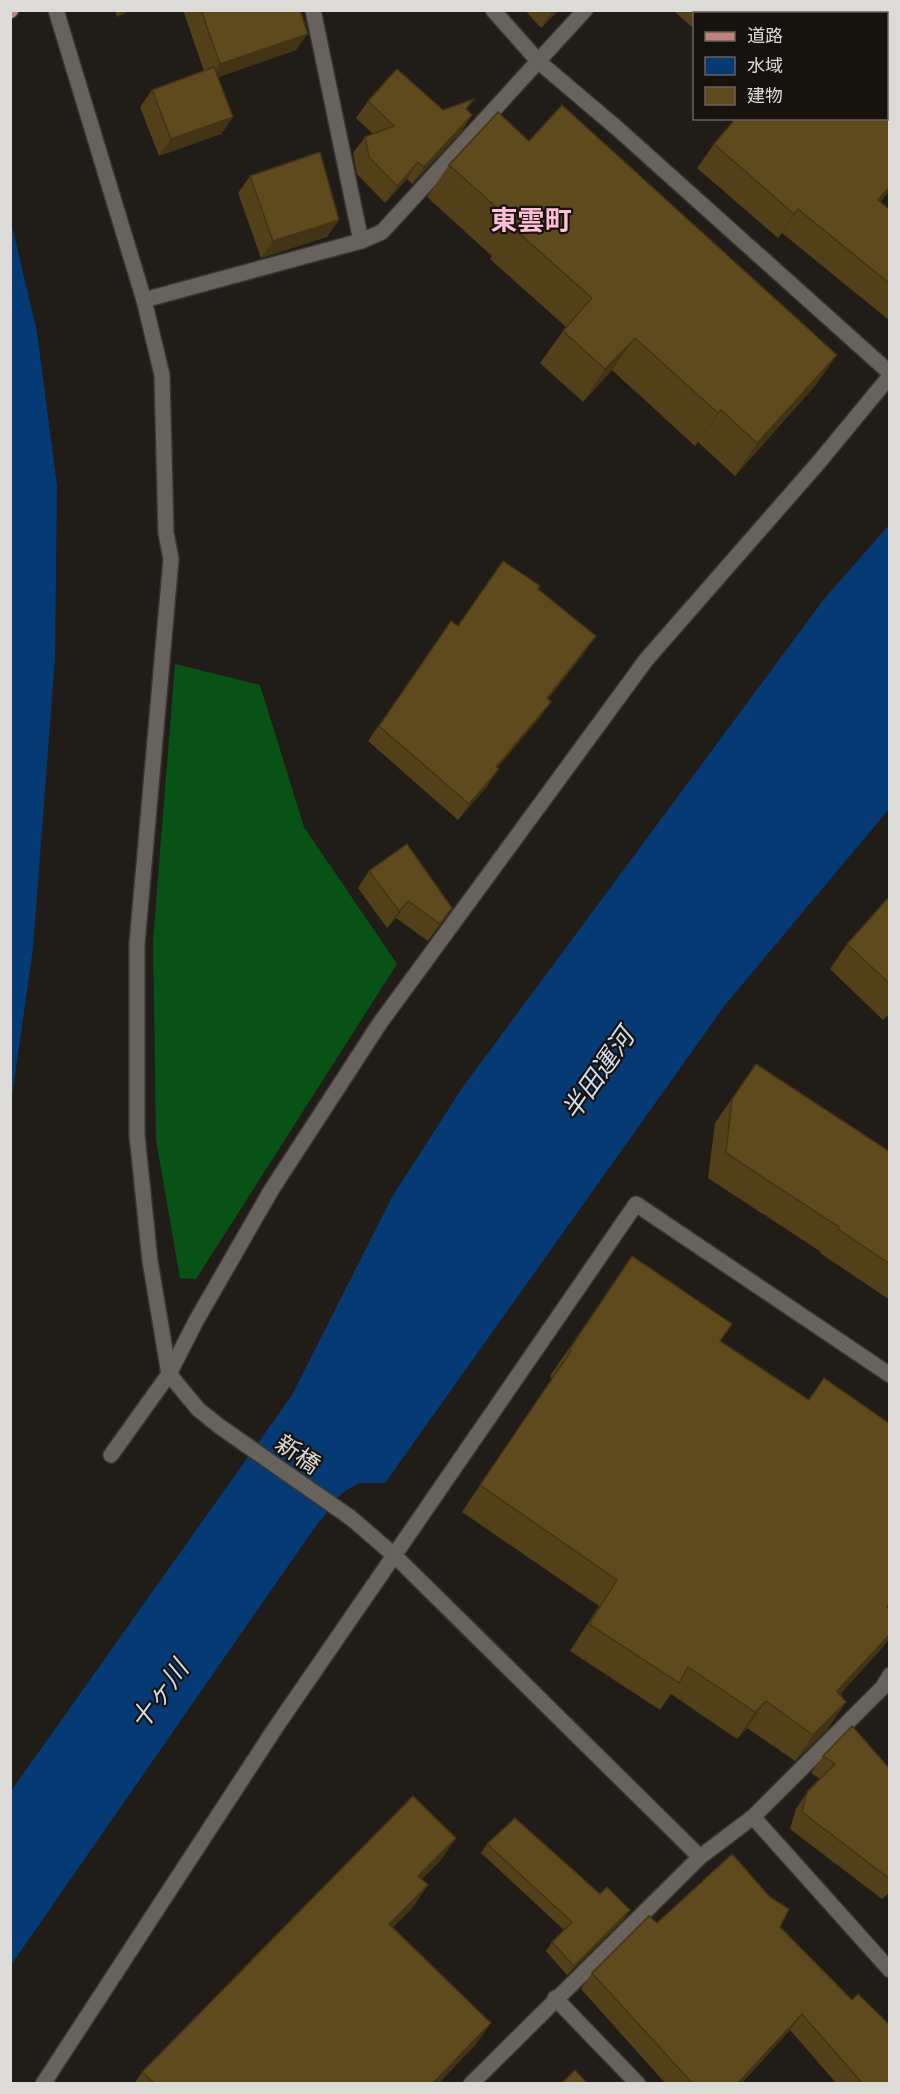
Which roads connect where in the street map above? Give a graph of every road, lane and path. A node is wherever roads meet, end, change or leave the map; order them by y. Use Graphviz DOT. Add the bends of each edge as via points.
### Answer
graph roads {
  1 [pos="57,10"];
  2 [pos="313,10"];
  3 [pos="493,10"];
  4 [pos="585,10"];
  5 [pos="539,63"];
  6 [pos="361,241"];
  7 [pos="144,300"];
  8 [pos="890,374"];
  9 [pos="170,1374"];
  10 [pos="890,1375"];
  11 [pos="111,1455"];
  12 [pos="394,1555"];
  13 [pos="890,1675"];
  14 [pos="753,1817"];
  15 [pos="699,1857"];
  16 [pos="890,1970"];
  17 [pos="555,1998"];
  18 [pos="43,2084"];
  19 [pos="471,2084"];
  20 [pos="638,2084"];
  1 -- 7 [label="street"];
  2 -- 6 [label="street"];
  3 -- 5 [label="street"];
  4 -- 5 [label="street"];
  5 -- 6 [label="street" via="382,232"];
  5 -- 8 [label="street"];
  6 -- 7 [label="street"];
  7 -- 9 [label="street" via="162,375 166,533 171,559 137,944 137,1135 150,1261"];
  8 -- 9 [label="street" via="819,462 645,660 380,1023 272,1189"];
  9 -- 11 [label="street"];
  9 -- 12 [label="street, 新橋" via="198,1409 219,1426 351,1518"];
  10 -- 12 [label="street" via="636,1204"];
  12 -- 15 [label="street, 新橋"];
  12 -- 18 [label="street" via="276,1727"];
  13 -- 14 [label="street" via="883,1687"];
  14 -- 15 [label="street"];
  14 -- 16 [label="street"];
  15 -- 17 [label="street"];
  17 -- 19 [label="street"];
  17 -- 20 [label="street"];
}
